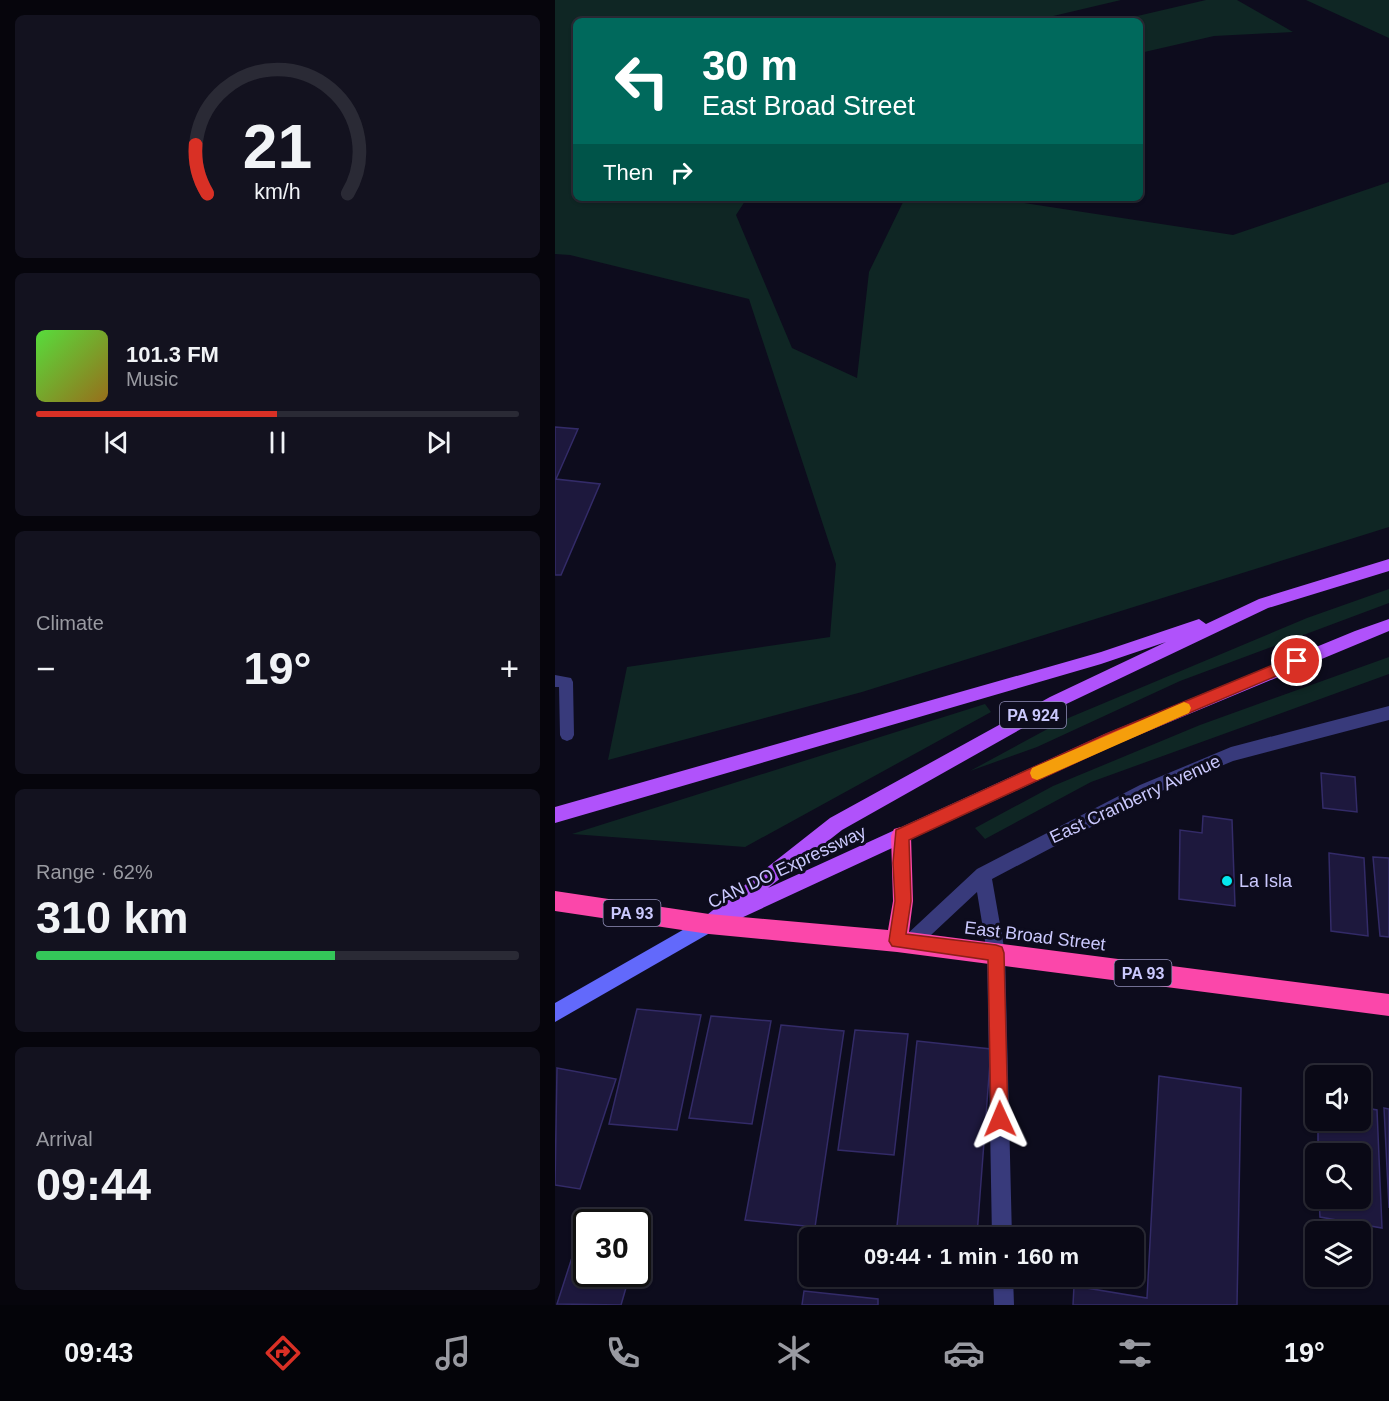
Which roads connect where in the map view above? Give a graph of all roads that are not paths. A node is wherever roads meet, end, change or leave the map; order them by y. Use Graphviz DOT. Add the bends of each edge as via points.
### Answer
graph roads {
  1 [pos="1389,566"];
  2 [pos="1264,603"];
  3 [pos="1389,625"];
  4 [pos="555,681"];
  5 [pos="1389,713"];
  6 [pos="567,735"];
  7 [pos="555,815"];
  8 [pos="901,836"];
  9 [pos="983,875"];
  10 [pos="555,901"];
  11 [pos="709,924"];
  12 [pos="904,942"];
  13 [pos="996,953"];
  14 [pos="1389,1005"];
  15 [pos="555,1013"];
  16 [pos="1002,1227"];
  17 [pos="1003,1287"];
  18 [pos="1004,1305"];
  1 -- 2 [label="main road, CAN DO Expressway / PA 924"];
  2 -- 7 [label="main road" via="1101,658"];
  2 -- 11 [label="main road, CAN DO Expressway / PA 924" via="1055,702 836,824"];
  3 -- 8 [label="main road, CAN DO Expressway" via="1111,739"];
  4 -- 6 [label="lane" via="566,682"];
  5 -- 9 [label="street, East Cranberry Avenue" via="1231,754 1101,812"];
  8 -- 11 [label="main road, CAN DO Expressway"];
  8 -- 12 [label="highway"];
  9 -- 12 [label="street, East Cranberry Avenue"];
  9 -- 13 [label="street"];
  10 -- 11 [label="highway, PA 93"];
  11 -- 12 [label="highway, East Broad Street / PA 93"];
  11 -- 15 [label="street"];
  12 -- 13 [label="highway, East Broad Street / PA 93"];
  13 -- 14 [label="highway, East Broad Street / PA 93"];
  13 -- 16 [label="street"];
  17 -- 18 [label="street"];
}
